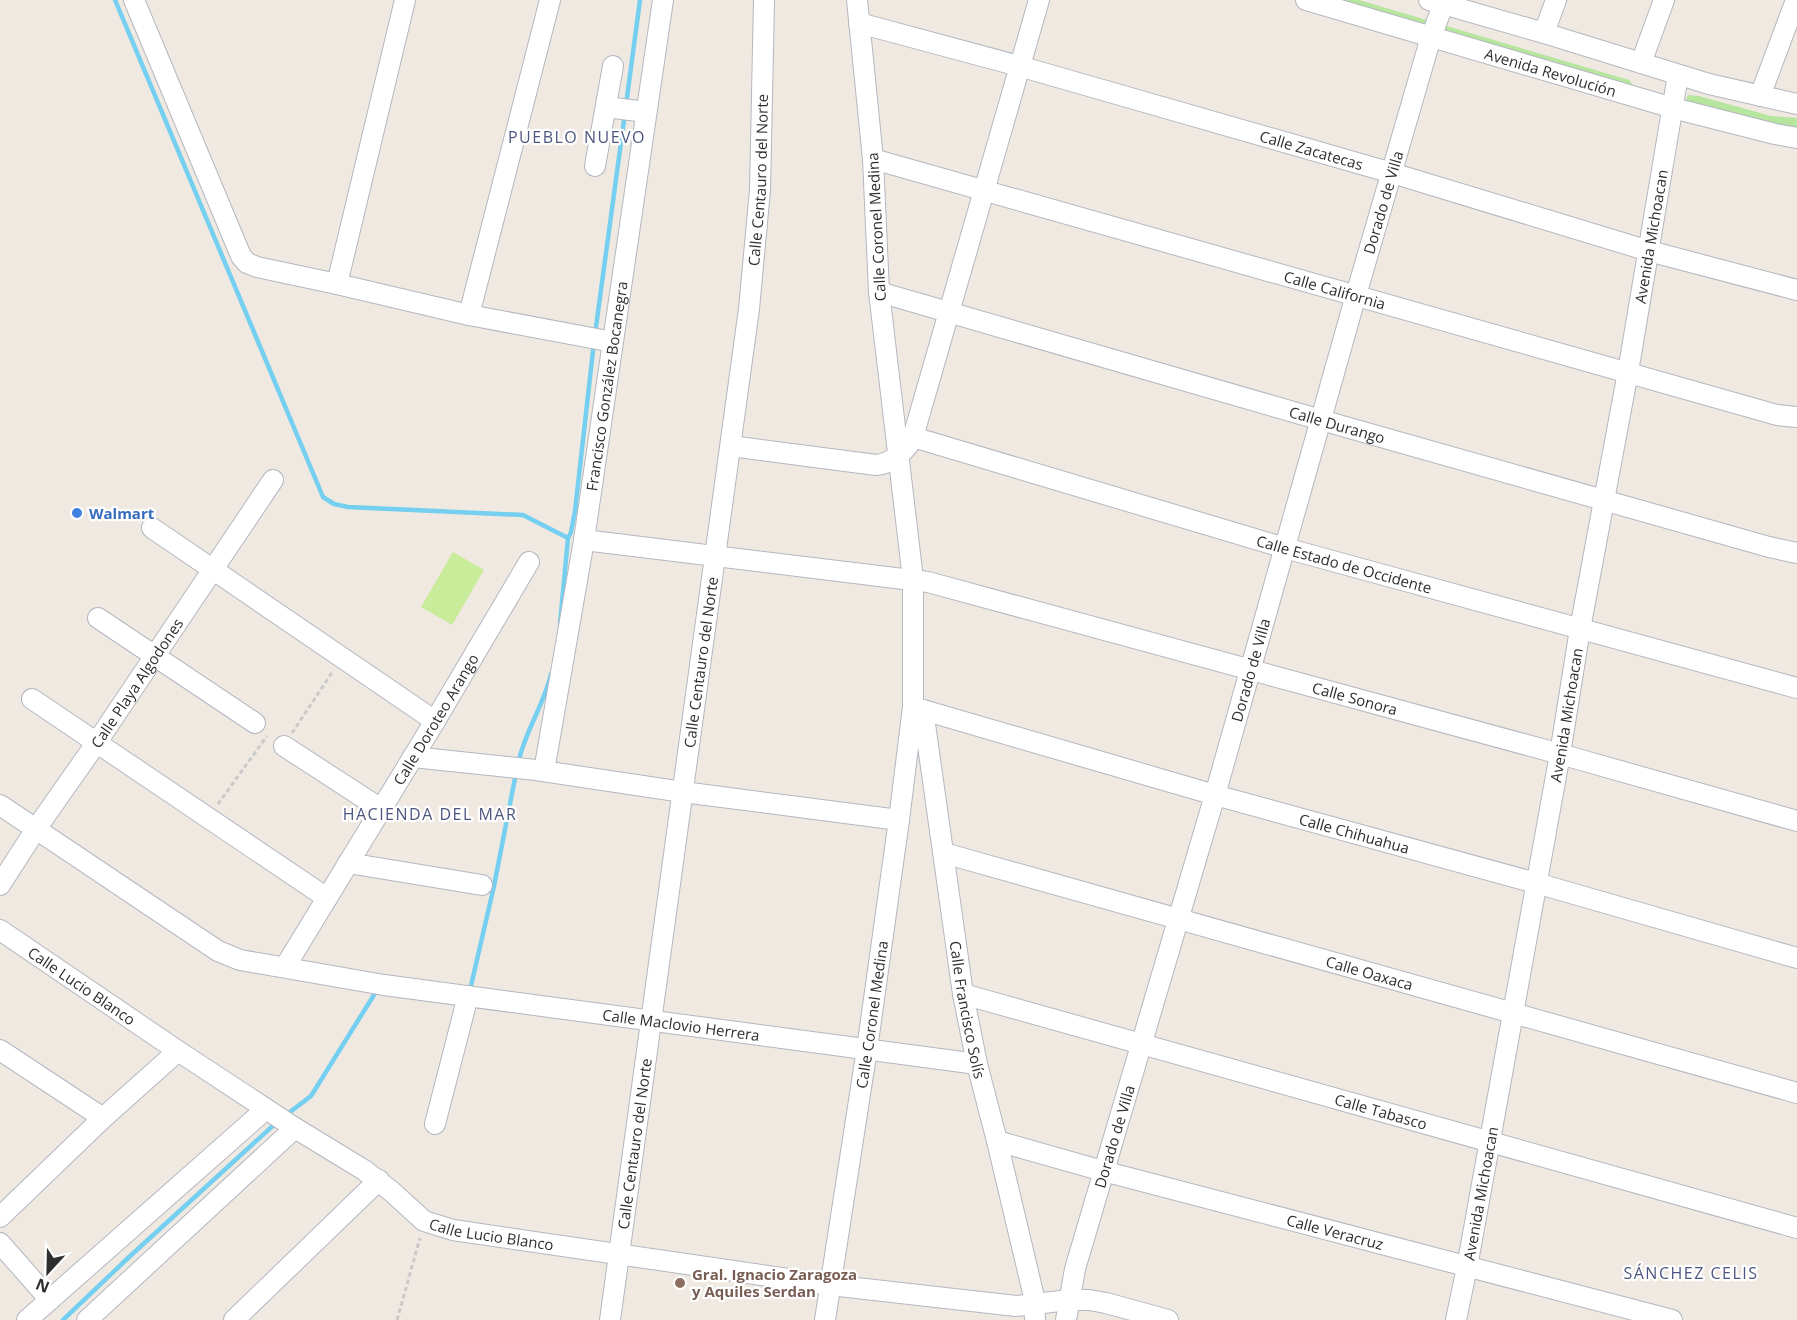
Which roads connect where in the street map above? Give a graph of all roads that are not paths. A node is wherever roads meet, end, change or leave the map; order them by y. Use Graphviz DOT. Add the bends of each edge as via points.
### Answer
graph roads {
  1 [pos="134,0"];
  2 [pos="405,0"];
  3 [pos="550,0"];
  4 [pos="663,0"];
  5 [pos="764,0"];
  6 [pos="857,0"];
  7 [pos="1039,0"];
  8 [pos="1306,0"];
  9 [pos="1556,0"];
  10 [pos="1664,0"];
  11 [pos="1439,1"];
  12 [pos="1797,1"];
  13 [pos="859,22"];
  14 [pos="1544,33"];
  15 [pos="1431,37"];
  16 [pos="1641,63"];
  17 [pos="614,66"];
  18 [pos="1019,66"];
  19 [pos="1678,75"];
  20 [pos="1760,96"];
  21 [pos="1797,104"];
  22 [pos="606,107"];
  23 [pos="1673,108"];
  24 [pos="646,112"];
  25 [pos="1797,138"];
  26 [pos="873,159"];
  27 [pos="595,166"];
  28 [pos="1392,173"];
  29 [pos="985,191"];
  30 [pos="1649,250"];
  31 [pos="338,284"];
  32 [pos="1797,290"];
  33 [pos="879,292"];
  34 [pos="1356,295"];
  35 [pos="950,312"];
  36 [pos="470,315"];
  37 [pos="600,339"];
  38 [pos="1628,372"];
  39 [pos="1797,417"];
  40 [pos="1321,420"];
  41 [pos="913,437"];
  42 [pos="731,446"];
  43 [pos="898,453"];
  44 [pos="273,480"];
  45 [pos="1604,500"];
  46 [pos="152,528"];
  47 [pos="584,540"];
  48 [pos="1285,548"];
  49 [pos="1797,553"];
  50 [pos="714,555"];
  51 [pos="528,562"];
  52 [pos="213,570"];
  53 [pos="913,579"];
  54 [pos="98,618"];
  55 [pos="1580,629"];
  56 [pos="154,656"];
  57 [pos="1250,670"];
  58 [pos="1797,688"];
  59 [pos="32,699"];
  60 [pos="918,709"];
  61 [pos="435,721"];
  62 [pos="263,727"];
  63 [pos="97,742"];
  64 [pos="284,746"];
  65 [pos="1560,754"];
  66 [pos="413,757"];
  67 [pos="540,770"];
  68 [pos="682,792"];
  69 [pos="1215,795"];
  70 [pos="0,805"];
  71 [pos="381,809"];
  72 [pos="899,820"];
  73 [pos="1797,821"];
  74 [pos="36,829"];
  75 [pos="944,853"];
  76 [pos="348,863"];
  77 [pos="1536,883"];
  78 [pos="0,885"];
  79 [pos="482,885"];
  80 [pos="327,898"];
  81 [pos="1177,919"];
  82 [pos="0,930"];
  83 [pos="1797,958"];
  84 [pos="285,967"];
  85 [pos="963,994"];
  86 [pos="468,996"];
  87 [pos="1514,1012"];
  88 [pos="651,1021"];
  89 [pos="1141,1044"];
  90 [pos="867,1050"];
  91 [pos="178,1051"];
  92 [pos="2,1054"];
  93 [pos="977,1064"];
  94 [pos="1797,1093"];
  95 [pos="266,1109"];
  96 [pos="103,1118"];
  97 [pos="435,1124"];
  98 [pos="295,1128"];
  99 [pos="997,1141"];
  100 [pos="1490,1141"];
  101 [pos="1103,1171"];
  102 [pos="379,1180"];
  103 [pos="0,1217"];
  104 [pos="1797,1228"];
  105 [pos="0,1243"];
  106 [pos="619,1254"];
  107 [pos="1467,1267"];
  108 [pos="830,1285"];
  109 [pos="50,1300"];
  110 [pos="1069,1300"];
  111 [pos="1035,1312"];
  112 [pos="27,1320"];
  113 [pos="87,1320"];
  114 [pos="234,1320"];
  115 [pos="610,1320"];
  116 [pos="825,1320"];
  117 [pos="1066,1320"];
  118 [pos="1167,1320"];
  119 [pos="1456,1320"];
  120 [pos="1672,1320"];
  1 -- 31 [label="street" via="241,256 257,267"];
  2 -- 31 [label="street"];
  3 -- 36 [label="street"];
  4 -- 24 [label="street, Francisco González Bocanegra"];
  5 -- 42 [label="street, Calle Centauro del Norte" via="759,210"];
  6 -- 13 [label="street, Calle Coronel Medina"];
  7 -- 18 [label="street"];
  8 -- 15 [label="street, Avenida Revolución"];
  9 -- 14 [label="street"];
  10 -- 16 [label="street"];
  11 -- 14 [label="street"];
  11 -- 15 [label="street, Dorado de Villa"];
  12 -- 20 [label="street"];
  13 -- 18 [label="street, Calle Zacatecas"];
  13 -- 26 [label="street, Calle Coronel Medina"];
  14 -- 16 [label="street"];
  15 -- 23 [label="street, Avenida Revolución"];
  15 -- 28 [label="street, Dorado de Villa"];
  16 -- 19 [label="street"];
  17 -- 22 [label="street"];
  18 -- 28 [label="street, Calle Zacatecas"];
  18 -- 29 [label="street"];
  19 -- 20 [label="street"];
  19 -- 23 [label="street, Avenida Michoacan"];
  20 -- 21 [label="street"];
  22 -- 24 [label="street"];
  22 -- 27 [label="street"];
  23 -- 25 [label="street, Avenida Revolución"];
  23 -- 30 [label="street, Avenida Michoacan"];
  24 -- 37 [label="street, Francisco González Bocanegra"];
  26 -- 29 [label="street, Calle California"];
  26 -- 33 [label="street, Calle Coronel Medina"];
  28 -- 30 [label="street, Calle Zacatecas"];
  28 -- 34 [label="street, Dorado de Villa"];
  29 -- 34 [label="street, Calle California"];
  29 -- 35 [label="street"];
  30 -- 32 [label="street, Calle Zacatecas"];
  30 -- 38 [label="street, Avenida Michoacan"];
  31 -- 36 [label="street"];
  33 -- 35 [label="street, Calle Durango"];
  33 -- 43 [label="street, Calle Coronel Medina"];
  34 -- 38 [label="street, Calle California"];
  34 -- 40 [label="street, Dorado de Villa"];
  35 -- 40 [label="street, Calle Durango"];
  35 -- 41 [label="street"];
  36 -- 37 [label="street"];
  37 -- 47 [label="street, Francisco González Bocanegra"];
  38 -- 39 [label="street, Calle California" via="1777,415"];
  38 -- 45 [label="street, Avenida Michoacan"];
  40 -- 45 [label="street, Calle Durango"];
  40 -- 48 [label="street, Dorado de Villa"];
  41 -- 43 [label="street"];
  41 -- 48 [label="street, Calle Estado de Occidente"];
  42 -- 43 [label="street" via="876,465 887,463"];
  42 -- 50 [label="street, Calle Centauro del Norte"];
  43 -- 53 [label="street, Calle Coronel Medina"];
  44 -- 52 [label="street, Calle Playa Algodones"];
  45 -- 49 [label="street, Calle Durango"];
  45 -- 55 [label="street, Avenida Michoacan"];
  46 -- 52 [label="street"];
  47 -- 50 [label="street, Calle Sonora"];
  47 -- 67 [label="street, Francisco González Bocanegra"];
  48 -- 55 [label="street, Calle Estado de Occidente"];
  48 -- 57 [label="street, Dorado de Villa"];
  50 -- 53 [label="street, Calle Sonora"];
  50 -- 68 [label="street, Calle Centauro del Norte"];
  51 -- 61 [label="street, Calle Doroteo Arango"];
  52 -- 56 [label="street, Calle Playa Algodones"];
  52 -- 61 [label="street"];
  53 -- 57 [label="street, Calle Sonora"];
  53 -- 60 [label="street, Calle Coronel Medina"];
  54 -- 56 [label="street"];
  55 -- 58 [label="street, Calle Estado de Occidente"];
  55 -- 65 [label="street, Avenida Michoacan"];
  56 -- 62 [label="street"];
  56 -- 63 [label="street, Calle Playa Algodones"];
  57 -- 65 [label="street, Calle Sonora"];
  57 -- 69 [label="street, Dorado de Villa"];
  59 -- 63 [label="street"];
  60 -- 69 [label="street, Calle Chihuahua"];
  60 -- 72 [label="street, Calle Coronel Medina"];
  60 -- 75 [label="street, Calle Francisco Solís"];
  61 -- 66 [label="street, Calle Doroteo Arango"];
  63 -- 74 [label="street, Calle Playa Algodones"];
  63 -- 80 [label="street"];
  64 -- 71 [label="street"];
  65 -- 73 [label="street, Calle Sonora"];
  65 -- 77 [label="street, Avenida Michoacan"];
  66 -- 67 [label="street"];
  66 -- 71 [label="street, Calle Doroteo Arango"];
  67 -- 68 [label="street"];
  68 -- 72 [label="street"];
  68 -- 88 [label="street, Calle Centauro del Norte"];
  69 -- 77 [label="street, Calle Chihuahua"];
  69 -- 81 [label="street, Dorado de Villa"];
  70 -- 74 [label="street, Calle Maclovio Herrera"];
  71 -- 76 [label="street, Calle Doroteo Arango"];
  72 -- 90 [label="street, Calle Coronel Medina"];
  74 -- 78 [label="street, Calle Playa Algodones"];
  74 -- 84 [label="street, Calle Maclovio Herrera" via="218,951 240,960"];
  75 -- 81 [label="street, Calle Oaxaca"];
  75 -- 85 [label="street, Calle Francisco Solís"];
  76 -- 79 [label="street"];
  76 -- 80 [label="street, Calle Doroteo Arango"];
  77 -- 83 [label="street, Calle Chihuahua"];
  77 -- 87 [label="street, Avenida Michoacan"];
  80 -- 84 [label="street, Calle Doroteo Arango"];
  81 -- 87 [label="street, Calle Oaxaca"];
  81 -- 89 [label="street, Dorado de Villa"];
  82 -- 91 [label="street, Calle Lucio Blanco"];
  84 -- 86 [label="street, Calle Maclovio Herrera"];
  85 -- 89 [label="street, Calle Tabasco"];
  85 -- 93 [label="street, Calle Francisco Solís"];
  86 -- 88 [label="street, Calle Maclovio Herrera"];
  86 -- 97 [label="street"];
  87 -- 94 [label="street, Calle Oaxaca"];
  87 -- 100 [label="street, Avenida Michoacan"];
  88 -- 90 [label="street, Calle Maclovio Herrera"];
  88 -- 106 [label="street, Calle Centauro del Norte"];
  89 -- 100 [label="street, Calle Tabasco"];
  89 -- 101 [label="street, Dorado de Villa"];
  90 -- 93 [label="street, Calle Maclovio Herrera"];
  90 -- 108 [label="street, Calle Coronel Medina"];
  91 -- 95 [label="street, Calle Lucio Blanco"];
  91 -- 96 [label="street"];
  92 -- 96 [label="street"];
  93 -- 99 [label="street, Calle Francisco Solís"];
  95 -- 98 [label="street, Calle Lucio Blanco"];
  95 -- 109 [label="street"];
  96 -- 103 [label="street"];
  98 -- 102 [label="street, Calle Lucio Blanco"];
  98 -- 113 [label="street"];
  99 -- 101 [label="street, Calle Veracruz"];
  99 -- 111 [label="street, Calle Francisco Solís"];
  100 -- 104 [label="street, Calle Tabasco"];
  100 -- 107 [label="street, Avenida Michoacan"];
  101 -- 107 [label="street, Calle Veracruz"];
  101 -- 110 [label="street, Dorado de Villa"];
  102 -- 106 [label="street, Calle Lucio Blanco" via="424,1221 453,1230"];
  102 -- 114 [label="street"];
  105 -- 109 [label="street"];
  106 -- 108 [label="street, Calle Lucio Blanco"];
  106 -- 115 [label="street, Calle Centauro del Norte"];
  107 -- 119 [label="street, Avenida Michoacan"];
  107 -- 120 [label="street, Calle Veracruz"];
  108 -- 111 [label="street, Calle Lucio Blanco" via="1016,1306"];
  108 -- 116 [label="street, Calle Coronel Medina"];
  109 -- 112 [label="street"];
  110 -- 111 [label="street, Calle Lucio Blanco"];
  110 -- 117 [label="street"];
  110 -- 118 [label="street, Calle Lucio Blanco" via="1106,1303"];
}
